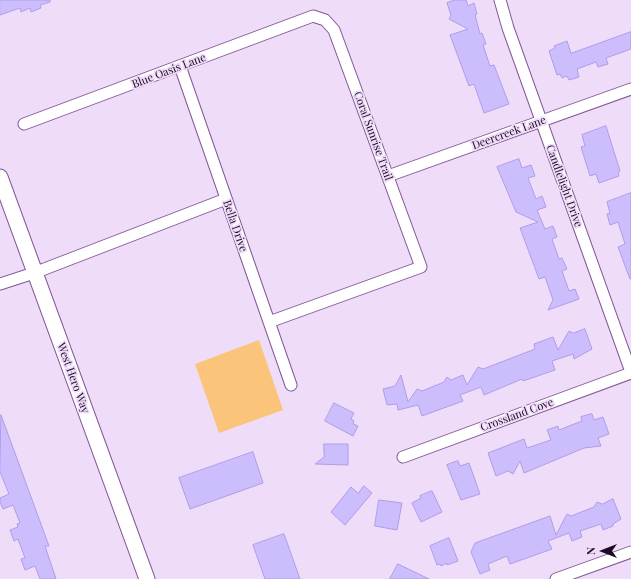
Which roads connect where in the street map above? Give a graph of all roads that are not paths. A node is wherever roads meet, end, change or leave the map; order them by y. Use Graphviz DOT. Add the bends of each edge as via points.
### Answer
graph roads {
  1 [pos="500,0"];
  2 [pos="314,16"];
  3 [pos="180,66"];
  4 [pos="631,90"];
  5 [pos="541,121"];
  6 [pos="24,124"];
  7 [pos="388,176"];
  8 [pos="0,177"];
  9 [pos="226,198"];
  10 [pos="34,273"];
  11 [pos="0,284"];
  12 [pos="269,322"];
  13 [pos="631,372"];
  14 [pos="290,385"];
  15 [pos="403,457"];
  16 [pos="631,552"];
  17 [pos="147,579"];
  18 [pos="556,579"];
  1 -- 5 [label="street, Candlelight Drive"];
  2 -- 3 [label="street, Blue Oasis Lane"];
  2 -- 7 [label="street, Coral Sunrise Trail" via="324,20 334,30"];
  3 -- 6 [label="street, Blue Oasis Lane"];
  3 -- 9 [label="street, Bella Drive"];
  4 -- 5 [label="street, Deercreek Lane"];
  5 -- 7 [label="street, Deercreek Lane"];
  5 -- 13 [label="street, Candlelight Drive"];
  7 -- 12 [label="street, Coral Sunrise Trail" via="421,267"];
  8 -- 10 [label="main road, West Hero Way"];
  9 -- 10 [label="street"];
  9 -- 12 [label="street, Bella Drive"];
  10 -- 11 [label="street"];
  10 -- 17 [label="main road, West Hero Way"];
  12 -- 14 [label="street, Bella Drive"];
  13 -- 15 [label="street, Crossland Cove"];
  16 -- 18 [label="street"];
}
